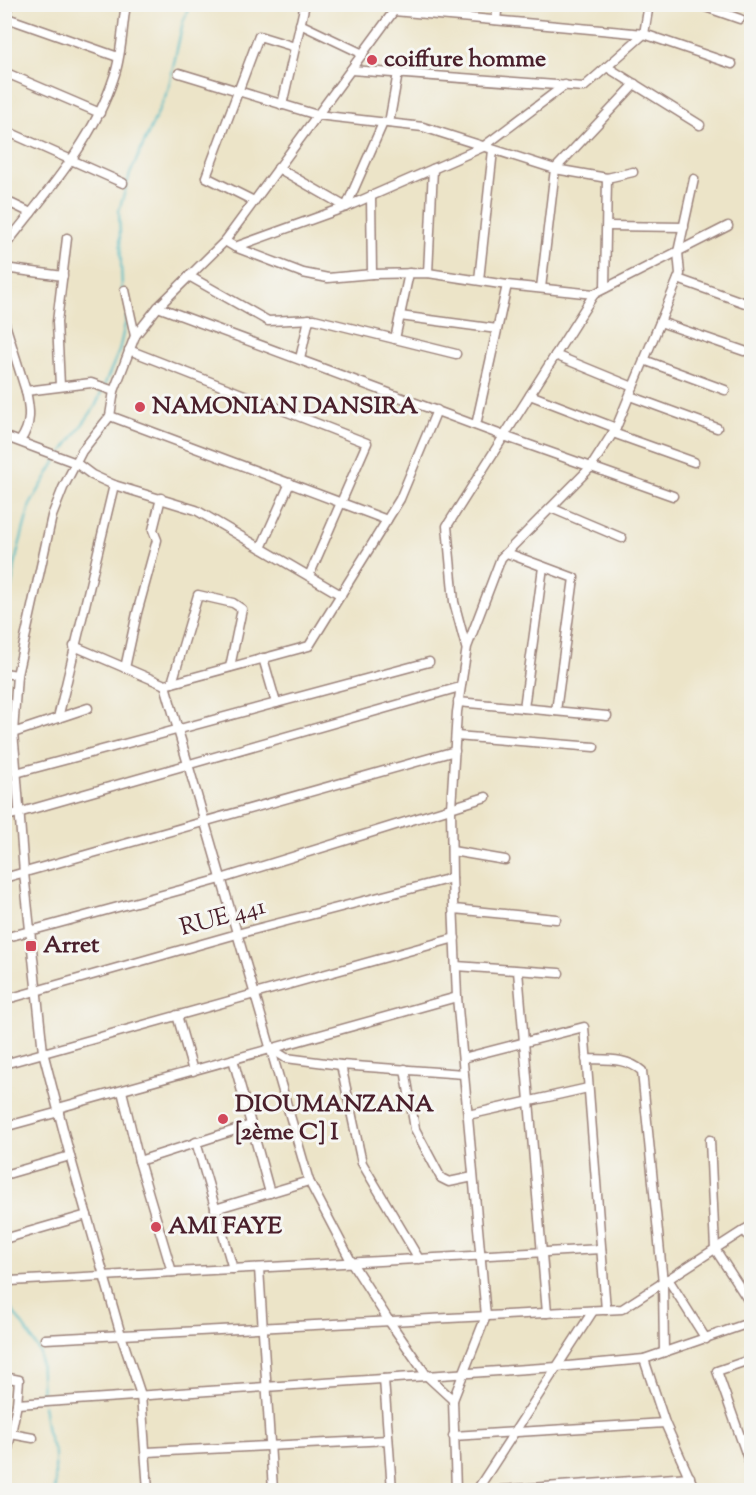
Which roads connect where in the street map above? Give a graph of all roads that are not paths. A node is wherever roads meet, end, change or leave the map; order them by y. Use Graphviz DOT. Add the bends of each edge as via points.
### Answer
graph roads {
  1 [pos="9,4"];
  2 [pos="126,4"];
  3 [pos="305,4"];
  4 [pos="498,4"];
  5 [pos="649,4"];
  6 [pos="697,4"];
  7 [pos="396,8"];
  8 [pos="5,18"];
  9 [pos="740,19"];
  10 [pos="496,20"];
  11 [pos="300,24"];
  12 [pos="644,34"];
  13 [pos="295,47"];
  14 [pos="363,54"];
  15 [pos="118,57"];
  16 [pos="732,63"];
  17 [pos="607,66"];
  18 [pos="351,70"];
  19 [pos="4,72"];
  20 [pos="178,73"];
  21 [pos="398,73"];
  22 [pos="635,84"];
  23 [pos="565,85"];
  24 [pos="238,91"];
  25 [pos="282,105"];
  26 [pos="100,113"];
  27 [pos="317,115"];
  28 [pos="386,123"];
  29 [pos="700,125"];
  30 [pos="4,130"];
  31 [pos="483,147"];
  32 [pos="493,150"];
  33 [pos="72,160"];
  34 [pos="278,168"];
  35 [pos="433,169"];
  36 [pos="555,169"];
  37 [pos="633,172"];
  38 [pos="608,178"];
  39 [pos="694,179"];
  40 [pos="123,183"];
  41 [pos="371,196"];
  42 [pos="4,200"];
  43 [pos="254,201"];
  44 [pos="346,207"];
  45 [pos="31,213"];
  46 [pos="607,226"];
  47 [pos="728,226"];
  48 [pos="684,227"];
  49 [pos="67,238"];
  50 [pos="225,241"];
  51 [pos="235,246"];
  52 [pos="4,247"];
  53 [pos="678,252"];
  54 [pos="4,255"];
  55 [pos="5,271"];
  56 [pos="409,273"];
  57 [pos="428,273"];
  58 [pos="372,274"];
  59 [pos="63,276"];
  60 [pos="189,276"];
  61 [pos="678,279"];
  62 [pos="479,280"];
  63 [pos="507,285"];
  64 [pos="541,288"];
  65 [pos="605,288"];
  66 [pos="125,290"];
  67 [pos="594,294"];
  68 [pos="745,303"];
  69 [pos="158,307"];
  70 [pos="400,316"];
  71 [pos="309,320"];
  72 [pos="4,321"];
  73 [pos="660,322"];
  74 [pos="497,329"];
  75 [pos="135,336"];
  76 [pos="395,339"];
  77 [pos="129,350"];
  78 [pos="744,351"];
  79 [pos="456,354"];
  80 [pos="555,355"];
  81 [pos="300,358"];
  82 [pos="644,360"];
  83 [pos="60,386"];
  84 [pos="725,390"];
  85 [pos="26,391"];
  86 [pos="114,391"];
  87 [pos="631,391"];
  88 [pos="530,395"];
  89 [pos="436,410"];
  90 [pos="110,416"];
  91 [pos="476,425"];
  92 [pos="717,428"];
  93 [pos="615,431"];
  94 [pos="4,436"];
  95 [pos="504,436"];
  96 [pos="20,441"];
  97 [pos="694,462"];
  98 [pos="76,463"];
  99 [pos="591,467"];
  100 [pos="290,483"];
  101 [pos="114,484"];
  102 [pos="673,496"];
  103 [pos="161,498"];
  104 [pos="340,502"];
  105 [pos="551,508"];
  106 [pos="387,520"];
  107 [pos="622,538"];
  108 [pos="261,548"];
  109 [pos="507,553"];
  110 [pos="543,567"];
  111 [pos="309,576"];
  112 [pos="341,595"];
  113 [pos="74,646"];
  114 [pos="466,647"];
  115 [pos="263,658"];
  116 [pos="429,662"];
  117 [pos="230,667"];
  118 [pos="125,668"];
  119 [pos="4,673"];
  120 [pos="17,675"];
  121 [pos="169,684"];
  122 [pos="460,687"];
  123 [pos="458,702"];
  124 [pos="276,703"];
  125 [pos="88,708"];
  126 [pos="524,708"];
  127 [pos="556,711"];
  128 [pos="607,716"];
  129 [pos="58,718"];
  130 [pos="178,730"];
  131 [pos="14,733"];
  132 [pos="456,736"];
  133 [pos="594,747"];
  134 [pos="455,751"];
  135 [pos="15,754"];
  136 [pos="4,756"];
  137 [pos="188,765"];
  138 [pos="16,773"];
  139 [pos="486,797"];
  140 [pos="451,808"];
  141 [pos="20,813"];
  142 [pos="4,817"];
  143 [pos="205,823"];
  144 [pos="452,851"];
  145 [pos="505,860"];
  146 [pos="24,873"];
  147 [pos="4,878"];
  148 [pos="221,879"];
  149 [pos="452,879"];
  150 [pos="454,909"];
  151 [pos="556,919"];
  152 [pos="31,930"];
  153 [pos="237,934"];
  154 [pos="4,938"];
  155 [pos="455,938"];
  156 [pos="456,966"];
  157 [pos="518,970"];
  158 [pos="559,973"];
  159 [pos="36,992"];
  160 [pos="254,994"];
  161 [pos="457,997"];
  162 [pos="4,1000"];
  163 [pos="177,1015"];
  164 [pos="524,1043"];
  165 [pos="270,1048"];
  166 [pos="43,1052"];
  167 [pos="463,1058"];
  168 [pos="233,1059"];
  169 [pos="586,1059"];
  170 [pos="4,1064"];
  171 [pos="341,1065"];
  172 [pos="405,1069"];
  173 [pos="193,1071"];
  174 [pos="464,1074"];
  175 [pos="588,1088"];
  176 [pos="122,1091"];
  177 [pos="529,1101"];
  178 [pos="58,1110"];
  179 [pos="468,1114"];
  180 [pos="251,1125"];
  181 [pos="4,1127"];
  182 [pos="710,1140"];
  183 [pos="196,1142"];
  184 [pos="70,1156"];
  185 [pos="139,1161"];
  186 [pos="4,1175"];
  187 [pos="473,1177"];
  188 [pos="309,1181"];
  189 [pos="270,1193"];
  190 [pos="215,1209"];
  191 [pos="87,1215"];
  192 [pos="748,1228"];
  193 [pos="4,1239"];
  194 [pos="752,1241"];
  195 [pos="715,1249"];
  196 [pos="601,1250"];
  197 [pos="542,1253"];
  198 [pos="480,1256"];
  199 [pos="419,1259"];
  200 [pos="4,1263"];
  201 [pos="352,1263"];
  202 [pos="259,1268"];
  203 [pos="233,1269"];
  204 [pos="172,1272"];
  205 [pos="105,1276"];
  206 [pos="666,1281"];
  207 [pos="752,1306"];
  208 [pos="606,1310"];
  209 [pos="593,1311"];
  210 [pos="547,1313"];
  211 [pos="486,1316"];
  212 [pos="388,1321"];
  213 [pos="752,1322"];
  214 [pos="263,1328"];
  215 [pos="121,1335"];
  216 [pos="45,1339"];
  217 [pos="706,1339"];
  218 [pos="664,1352"];
  219 [pos="644,1359"];
  220 [pos="752,1359"];
  221 [pos="557,1367"];
  222 [pos="463,1374"];
  223 [pos="427,1376"];
  224 [pos="4,1377"];
  225 [pos="384,1379"];
  226 [pos="267,1387"];
  227 [pos="141,1395"];
  228 [pos="453,1400"];
  229 [pos="17,1404"];
  230 [pos="666,1423"];
  231 [pos="515,1432"];
  232 [pos="453,1436"];
  233 [pos="9,1437"];
  234 [pos="33,1438"];
  235 [pos="388,1440"];
  236 [pos="270,1446"];
  237 [pos="147,1452"];
  238 [pos="4,1468"];
  239 [pos="752,1470"];
  240 [pos="690,1478"];
  241 [pos="148,1491"];
  242 [pos="273,1491"];
  243 [pos="392,1491"];
  244 [pos="456,1491"];
  245 [pos="477,1491"];
  246 [pos="501,1491"];
  247 [pos="664,1491"];
  248 [pos="695,1491"];
  1 -- 8 [label="street"];
  2 -- 15 [label="street"];
  3 -- 11 [label="street"];
  4 -- 10 [label="street"];
  5 -- 12 [label="street"];
  6 -- 9 [label="street"];
  7 -- 10 [label="street"];
  7 -- 14 [label="street"];
  8 -- 15 [label="street"];
  10 -- 12 [label="street"];
  11 -- 13 [label="street"];
  11 -- 14 [label="street"];
  12 -- 16 [label="street"];
  12 -- 17 [label="street"];
  13 -- 24 [label="street" via="259,36"];
  13 -- 25 [label="street"];
  14 -- 18 [label="street"];
  15 -- 26 [label="street"];
  17 -- 22 [label="street"];
  17 -- 23 [label="street" via="584,87"];
  18 -- 21 [label="street"];
  18 -- 27 [label="street"];
  19 -- 26 [label="street"];
  20 -- 24 [label="street"];
  21 -- 23 [label="street"];
  21 -- 28 [label="street"];
  22 -- 29 [label="street"];
  22 -- 36 [label="street"];
  23 -- 31 [label="street"];
  24 -- 25 [label="street"];
  24 -- 43 [label="street" via="206,177"];
  25 -- 27 [label="street"];
  26 -- 33 [label="street"];
  27 -- 28 [label="street"];
  27 -- 34 [label="street"];
  28 -- 31 [label="street" via="423,127"];
  28 -- 44 [label="street"];
  30 -- 33 [label="street"];
  31 -- 32 [label="street"];
  31 -- 35 [label="street"];
  32 -- 36 [label="street"];
  32 -- 62 [label="street"];
  33 -- 40 [label="street"];
  33 -- 45 [label="street"];
  34 -- 43 [label="street"];
  34 -- 44 [label="street"];
  35 -- 41 [label="street"];
  35 -- 57 [label="street"];
  36 -- 38 [label="street"];
  36 -- 64 [label="street"];
  37 -- 38 [label="street"];
  38 -- 46 [label="street"];
  39 -- 48 [label="street"];
  41 -- 44 [label="street"];
  41 -- 58 [label="street"];
  42 -- 45 [label="street"];
  43 -- 50 [label="street"];
  44 -- 51 [label="street"];
  45 -- 52 [label="street"];
  46 -- 48 [label="street"];
  46 -- 65 [label="street"];
  47 -- 53 [label="street"];
  48 -- 53 [label="street"];
  49 -- 59 [label="street"];
  50 -- 51 [label="street"];
  50 -- 60 [label="street"];
  51 -- 58 [label="street" via="303,273 328,278"];
  53 -- 61 [label="street"];
  53 -- 65 [label="street"];
  54 -- 55 [label="street"];
  55 -- 59 [label="street"];
  56 -- 57 [label="street"];
  56 -- 58 [label="street"];
  56 -- 70 [label="street"];
  57 -- 62 [label="street"];
  59 -- 83 [label="street" via="57,322"];
  60 -- 69 [label="street"];
  60 -- 71 [label="street" via="268,321"];
  61 -- 68 [label="street"];
  61 -- 73 [label="street"];
  62 -- 63 [label="street"];
  63 -- 64 [label="street"];
  63 -- 74 [label="street"];
  64 -- 67 [label="street"];
  65 -- 67 [label="street"];
  66 -- 75 [label="street"];
  67 -- 80 [label="street"];
  69 -- 75 [label="street"];
  69 -- 81 [label="street"];
  70 -- 74 [label="street"];
  70 -- 76 [label="street"];
  71 -- 76 [label="street"];
  71 -- 81 [label="street"];
  72 -- 85 [label="street"];
  73 -- 78 [label="street"];
  73 -- 82 [label="street"];
  74 -- 91 [label="street"];
  75 -- 77 [label="street"];
  76 -- 79 [label="street"];
  77 -- 86 [label="street"];
  77 -- 104 [label="street" via="368,443"];
  80 -- 87 [label="street"];
  80 -- 88 [label="street"];
  81 -- 89 [label="street"];
  82 -- 84 [label="street"];
  82 -- 87 [label="street"];
  83 -- 85 [label="street"];
  83 -- 86 [label="street" via="91,383"];
  85 -- 96 [label="street" via="30,413 28,429"];
  86 -- 90 [label="street"];
  87 -- 92 [label="street"];
  87 -- 93 [label="street"];
  88 -- 93 [label="street"];
  88 -- 95 [label="street"];
  89 -- 91 [label="street"];
  89 -- 106 [label="street" via="400,499"];
  90 -- 98 [label="street"];
  90 -- 100 [label="street"];
  91 -- 95 [label="street"];
  93 -- 97 [label="street"];
  93 -- 99 [label="street"];
  94 -- 96 [label="street"];
  95 -- 99 [label="street"];
  95 -- 114 [label="street" via="446,530 454,602"];
  96 -- 98 [label="street"];
  98 -- 101 [label="street"];
  98 -- 120 [label="street" via="52,516"];
  99 -- 102 [label="street"];
  99 -- 105 [label="street"];
  100 -- 104 [label="street"];
  100 -- 108 [label="street"];
  101 -- 103 [label="street"];
  101 -- 113 [label="street"];
  103 -- 108 [label="street" via="196,510"];
  103 -- 118 [label="street" via="153,530 157,540"];
  104 -- 106 [label="street"];
  104 -- 111 [label="street"];
  105 -- 107 [label="street"];
  105 -- 109 [label="street"];
  106 -- 112 [label="street"];
  108 -- 111 [label="street"];
  109 -- 110 [label="street"];
  109 -- 114 [label="street" via="501,558"];
  110 -- 126 [label="street"];
  110 -- 127 [label="street" via="574,578"];
  111 -- 112 [label="street"];
  112 -- 115 [label="street" via="309,645"];
  113 -- 118 [label="street"];
  113 -- 129 [label="street"];
  114 -- 122 [label="street"];
  115 -- 117 [label="street"];
  115 -- 124 [label="street"];
  116 -- 124 [label="street"];
  117 -- 121 [label="street"];
  117 -- 121 [label="street" via="242,609 198,595"];
  118 -- 121 [label="street"];
  119 -- 120 [label="street"];
  120 -- 131 [label="street"];
  121 -- 130 [label="street"];
  122 -- 123 [label="street"];
  122 -- 137 [label="street"];
  123 -- 126 [label="street"];
  123 -- 132 [label="street"];
  124 -- 130 [label="street"];
  125 -- 129 [label="street"];
  126 -- 127 [label="street"];
  127 -- 128 [label="street"];
  129 -- 131 [label="street"];
  130 -- 137 [label="street"];
  130 -- 138 [label="street"];
  131 -- 135 [label="street"];
  132 -- 133 [label="street"];
  132 -- 134 [label="street"];
  134 -- 140 [label="street"];
  134 -- 143 [label="street"];
  135 -- 136 [label="street"];
  135 -- 138 [label="street"];
  137 -- 141 [label="street"];
  137 -- 143 [label="street"];
  138 -- 141 [label="street"];
  139 -- 140 [label="street"];
  140 -- 144 [label="street"];
  140 -- 148 [label="street"];
  141 -- 142 [label="street"];
  141 -- 146 [label="street"];
  143 -- 146 [label="street"];
  143 -- 148 [label="street"];
  144 -- 145 [label="street"];
  144 -- 149 [label="street"];
  146 -- 147 [label="street"];
  146 -- 152 [label="street"];
  148 -- 152 [label="street"];
  148 -- 153 [label="street"];
  149 -- 150 [label="street"];
  149 -- 153 [label="street, RUE 441"];
  150 -- 151 [label="street"];
  150 -- 155 [label="street"];
  152 -- 154 [label="street"];
  152 -- 159 [label="street"];
  153 -- 159 [label="street, RUE 441"];
  153 -- 160 [label="street"];
  155 -- 156 [label="street"];
  155 -- 160 [label="street"];
  156 -- 157 [label="street"];
  156 -- 161 [label="street"];
  157 -- 158 [label="street"];
  157 -- 164 [label="street"];
  159 -- 162 [label="street, RUE 441"];
  159 -- 166 [label="street"];
  160 -- 163 [label="street"];
  160 -- 165 [label="street"];
  161 -- 165 [label="street"];
  161 -- 167 [label="street"];
  163 -- 166 [label="street"];
  163 -- 173 [label="street"];
  164 -- 167 [label="street"];
  164 -- 169 [label="street" via="584,1027"];
  164 -- 177 [label="street"];
  165 -- 168 [label="street"];
  165 -- 171 [label="street" via="286,1058"];
  165 -- 188 [label="street"];
  166 -- 170 [label="street"];
  166 -- 178 [label="street"];
  167 -- 174 [label="street"];
  168 -- 173 [label="street"];
  168 -- 180 [label="street"];
  169 -- 175 [label="street"];
  169 -- 206 [label="street" via="624,1061 642,1071"];
  171 -- 172 [label="street"];
  171 -- 199 [label="street" via="362,1163"];
  172 -- 174 [label="street"];
  172 -- 187 [label="street" via="415,1129 441,1178 448,1182"];
  173 -- 176 [label="street"];
  174 -- 179 [label="street"];
  175 -- 177 [label="street"];
  175 -- 196 [label="street"];
  176 -- 178 [label="street"];
  176 -- 185 [label="street"];
  177 -- 179 [label="street"];
  177 -- 197 [label="street"];
  178 -- 181 [label="street"];
  178 -- 184 [label="street"];
  179 -- 187 [label="street"];
  180 -- 183 [label="street"];
  180 -- 189 [label="street"];
  182 -- 195 [label="street"];
  183 -- 185 [label="street"];
  183 -- 190 [label="street"];
  184 -- 186 [label="street"];
  184 -- 191 [label="street"];
  185 -- 204 [label="street"];
  187 -- 198 [label="street"];
  188 -- 189 [label="street"];
  188 -- 201 [label="street"];
  189 -- 190 [label="street"];
  190 -- 203 [label="street"];
  191 -- 193 [label="street"];
  191 -- 205 [label="street"];
  192 -- 194 [label="street"];
  192 -- 195 [label="street"];
  195 -- 206 [label="street"];
  195 -- 207 [label="street"];
  196 -- 197 [label="street"];
  196 -- 208 [label="street"];
  197 -- 198 [label="street"];
  197 -- 210 [label="street"];
  198 -- 199 [label="street"];
  198 -- 211 [label="street"];
  199 -- 201 [label="street"];
  200 -- 205 [label="street" via="10,1281"];
  201 -- 202 [label="street"];
  201 -- 212 [label="street"];
  202 -- 203 [label="street"];
  202 -- 214 [label="street"];
  203 -- 204 [label="street"];
  204 -- 205 [label="street"];
  205 -- 215 [label="street"];
  206 -- 208 [label="street" via="622,1310"];
  206 -- 217 [label="street"];
  206 -- 218 [label="street"];
  208 -- 209 [label="street"];
  209 -- 210 [label="street"];
  209 -- 221 [label="street"];
  210 -- 211 [label="street"];
  211 -- 212 [label="street"];
  211 -- 222 [label="street"];
  212 -- 214 [label="street"];
  212 -- 223 [label="street"];
  213 -- 217 [label="street"];
  214 -- 215 [label="street"];
  214 -- 226 [label="street"];
  215 -- 216 [label="street"];
  215 -- 227 [label="street"];
  217 -- 218 [label="street"];
  218 -- 219 [label="street"];
  219 -- 221 [label="street"];
  219 -- 230 [label="street"];
  220 -- 239 [label="street" via="717,1371"];
  221 -- 222 [label="street"];
  221 -- 231 [label="street"];
  222 -- 223 [label="street"];
  222 -- 228 [label="street"];
  223 -- 225 [label="street"];
  223 -- 228 [label="street"];
  224 -- 229 [label="street" via="19,1380"];
  225 -- 226 [label="street"];
  225 -- 235 [label="street"];
  226 -- 227 [label="street"];
  226 -- 236 [label="street"];
  227 -- 229 [label="street"];
  227 -- 237 [label="street"];
  228 -- 232 [label="street"];
  229 -- 233 [label="street"];
  230 -- 231 [label="street"];
  230 -- 240 [label="street"];
  231 -- 232 [label="street"];
  231 -- 245 [label="street"];
  232 -- 244 [label="street"];
  233 -- 234 [label="street"];
  233 -- 238 [label="street"];
  235 -- 236 [label="street"];
  235 -- 243 [label="street"];
  236 -- 237 [label="street"];
  236 -- 242 [label="street"];
  237 -- 241 [label="street"];
  240 -- 246 [label="street"];
  240 -- 247 [label="street"];
  240 -- 248 [label="street"];
}
